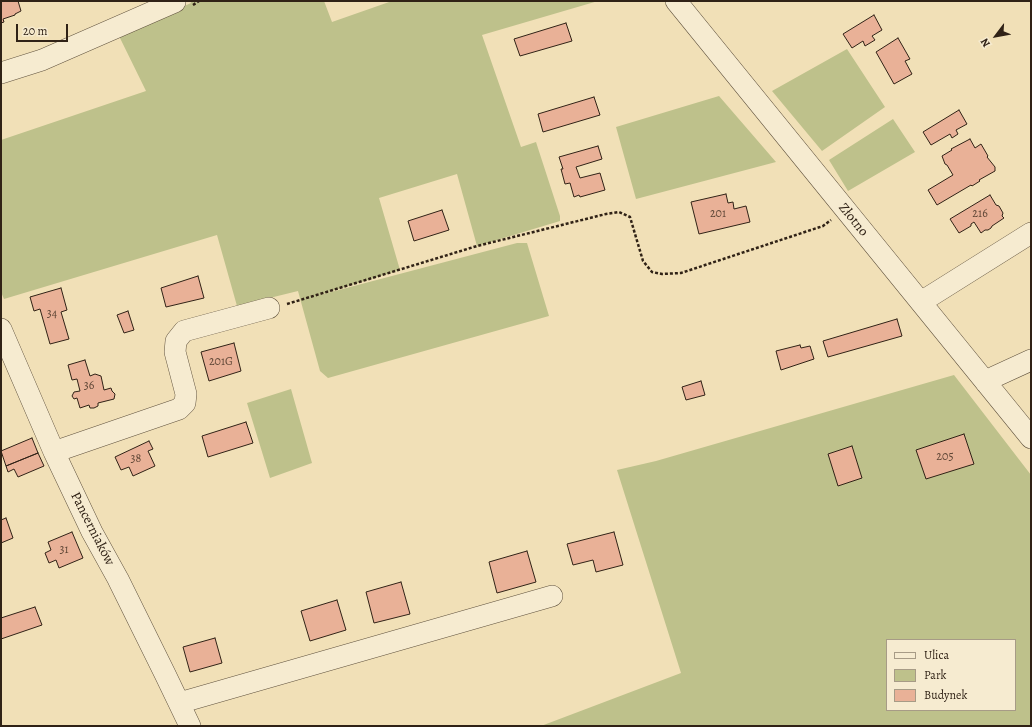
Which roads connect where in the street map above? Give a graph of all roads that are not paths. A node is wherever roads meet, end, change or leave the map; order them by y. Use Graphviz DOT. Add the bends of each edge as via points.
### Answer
graph roads {
  1 [pos="175,2"];
  2 [pos="680,2"];
  3 [pos="1,73"];
  4 [pos="1031,233"];
  5 [pos="921,302"];
  6 [pos="270,308"];
  7 [pos="1,329"];
  8 [pos="1031,360"];
  9 [pos="986,383"];
  10 [pos="1031,438"];
  11 [pos="54,452"];
  12 [pos="552,596"];
  13 [pos="179,703"];
  14 [pos="190,726"];
  1 -- 3 [label="street" via="42,60"];
  2 -- 5 [label="street, Złotno"];
  4 -- 5 [label="street"];
  5 -- 9 [label="street, Złotno"];
  6 -- 11 [label="street" via="184,331 176,341 175,352 186,394 185,403 179,409"];
  7 -- 11 [label="street, Pancerniaków"];
  8 -- 9 [label="street"];
  9 -- 10 [label="street, Złotno"];
  11 -- 13 [label="street, Pancerniaków"];
  12 -- 13 [label="street"];
  13 -- 14 [label="street, Pancerniaków"];
}
